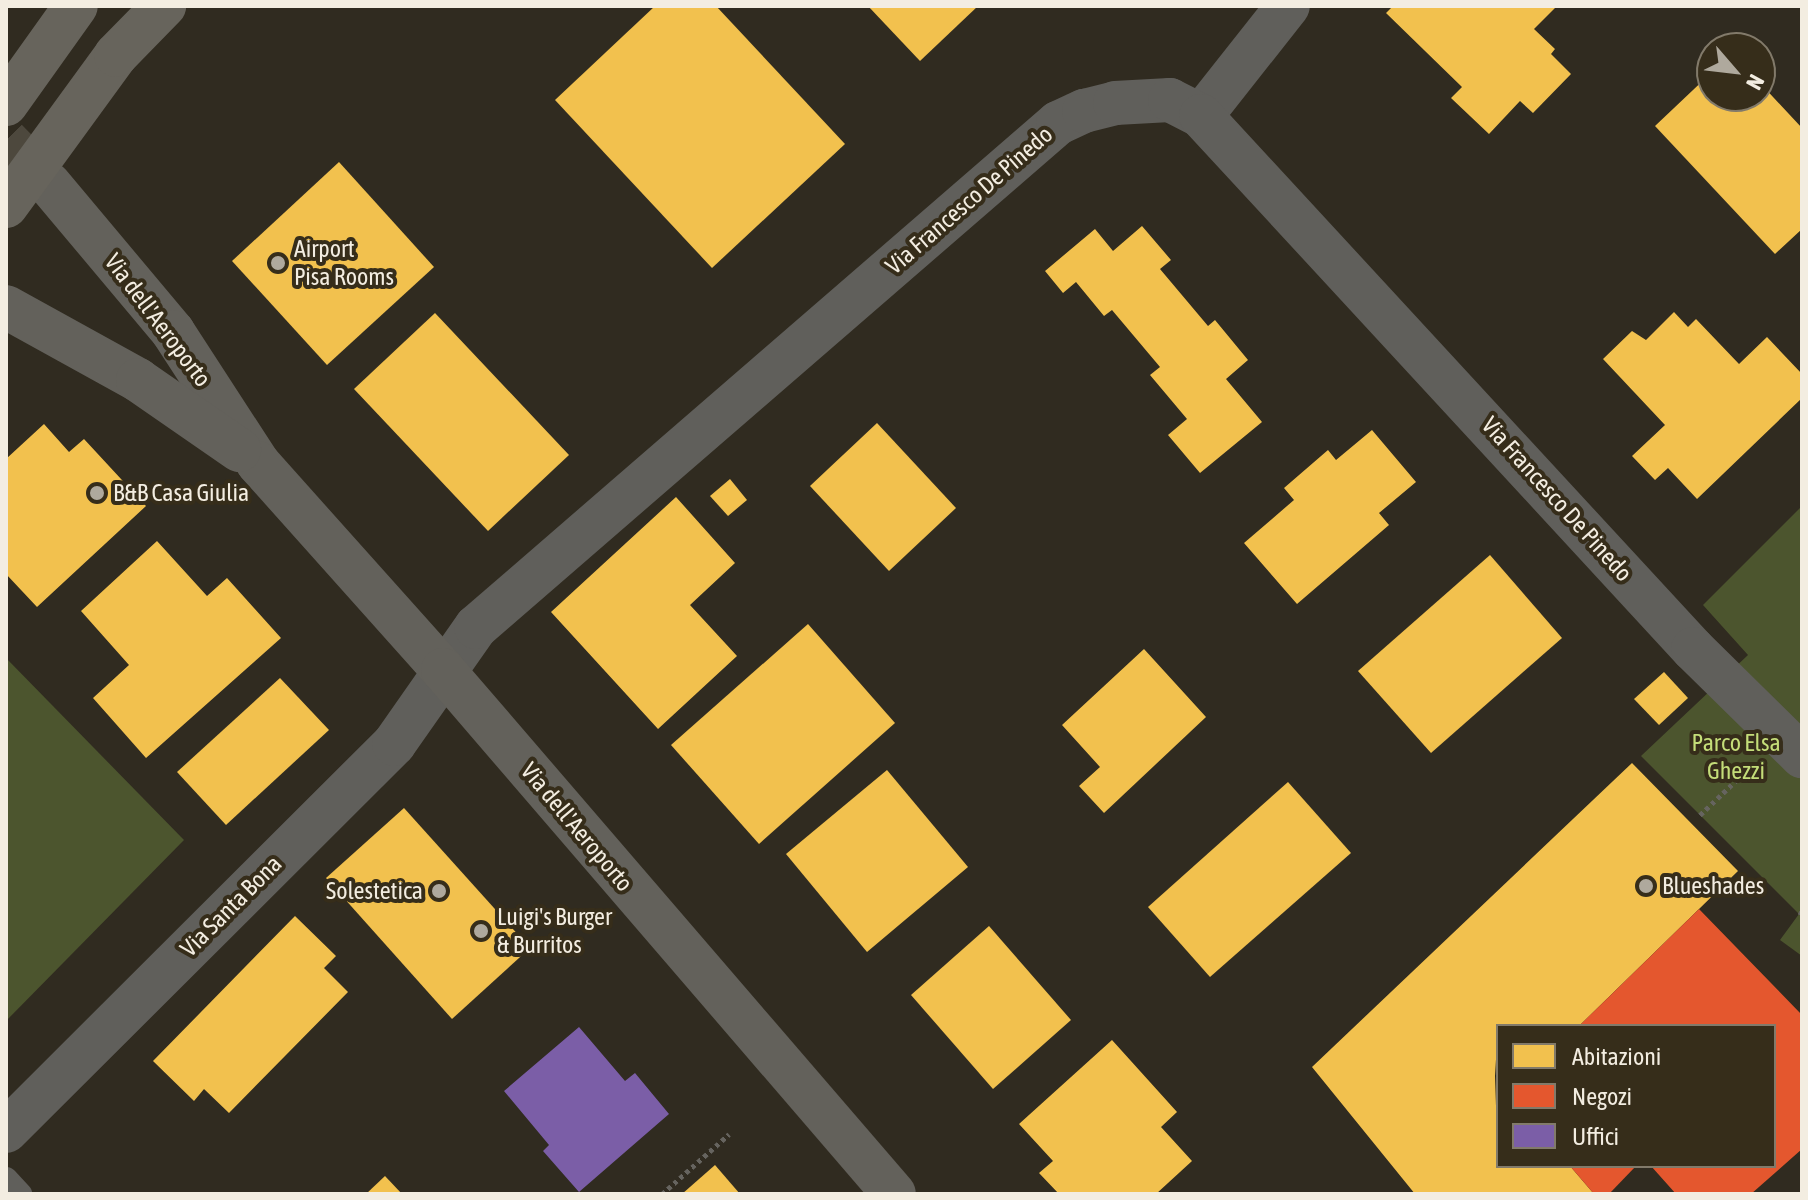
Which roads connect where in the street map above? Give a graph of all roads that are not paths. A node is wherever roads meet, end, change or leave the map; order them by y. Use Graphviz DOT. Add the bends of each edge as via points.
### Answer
graph roads {
  1 [pos="76,6"];
  2 [pos="164,6"];
  3 [pos="1288,6"];
  4 [pos="6,104"];
  5 [pos="1201,116"];
  6 [pos="49,184"];
  7 [pos="6,206"];
  8 [pos="6,307"];
  9 [pos="258,463"];
  10 [pos="443,670"];
  11 [pos="1802,756"];
  12 [pos="6,1131"];
  13 [pos="6,1179"];
  14 [pos="20,1194"];
  15 [pos="894,1194"];
  1 -- 4 [label="highway"];
  2 -- 7 [label="highway, bridge" via="116,55"];
  3 -- 5 [label="street"];
  5 -- 10 [label="street, Via Francesco De Pinedo" via="1170,100 1143,99 1084,111 1058,123 476,627"];
  5 -- 11 [label="street, Via Francesco De Pinedo" via="1693,649"];
  6 -- 9 [label="street, Via dell'Aeroporto" via="173,332"];
  8 -- 9 [label="street, Via dell'Aeroporto" via="138,380"];
  9 -- 10 [label="street, Via dell'Aeroporto"];
  10 -- 12 [label="street, Via Santa Bona" via="394,744"];
  10 -- 15 [label="street, Via dell'Aeroporto"];
  13 -- 14 [label="lane"];
}
